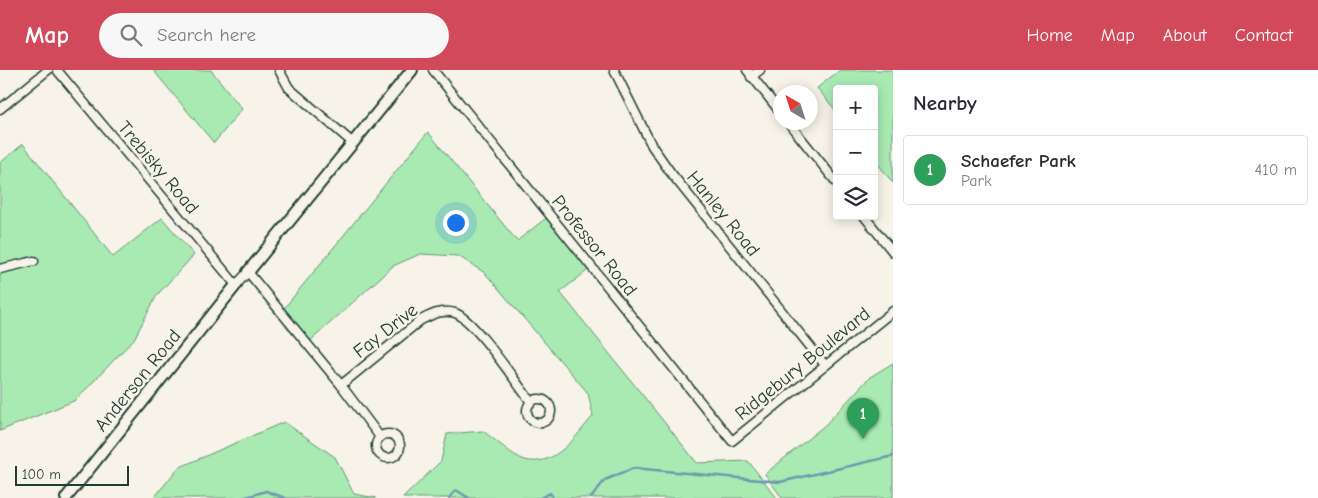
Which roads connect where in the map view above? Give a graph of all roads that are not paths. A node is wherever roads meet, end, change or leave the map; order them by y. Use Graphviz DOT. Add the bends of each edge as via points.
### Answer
graph roads {
  1 [pos="48,70"];
  2 [pos="57,70"];
  3 [pos="279,70"];
  4 [pos="412,70"];
  5 [pos="433,70"];
  6 [pos="614,70"];
  7 [pos="760,70"];
  8 [pos="749,74"];
  9 [pos="773,104"];
  10 [pos="0,109"];
  11 [pos="794,130"];
  12 [pos="353,144"];
  13 [pos="833,178"];
  14 [pos="867,220"];
  15 [pos="893,252"];
  16 [pos="34,260"];
  17 [pos="0,269"];
  18 [pos="248,272"];
  19 [pos="236,285"];
  20 [pos="893,311"];
  21 [pos="825,365"];
  22 [pos="341,385"];
  23 [pos="531,402"];
  24 [pos="380,437"];
  25 [pos="732,441"];
  26 [pos="66,498"];
  1 -- 10 [label="street"];
  2 -- 19 [label="street, Trebisky Road"];
  3 -- 12 [label="street" via="289,88"];
  4 -- 12 [label="street"];
  5 -- 25 [label="street, Professor Road"];
  6 -- 21 [label="street, Hanley Road" via="652,146 671,173"];
  7 -- 8 [label="street"];
  8 -- 9 [label="street"];
  11 -- 13 [label="street"];
  12 -- 18 [label="street"];
  14 -- 15 [label="street"];
  16 -- 17 [label="street"];
  18 -- 19 [label="street"];
  18 -- 22 [label="street"];
  19 -- 26 [label="street, Anderson Road"];
  20 -- 21 [label="street, Ridgebury Boulevard"];
  21 -- 25 [label="street, Ridgebury Boulevard"];
  22 -- 23 [label="street, Fay Drive" via="421,320 435,313 455,313 473,327"];
  22 -- 24 [label="street"];
}
